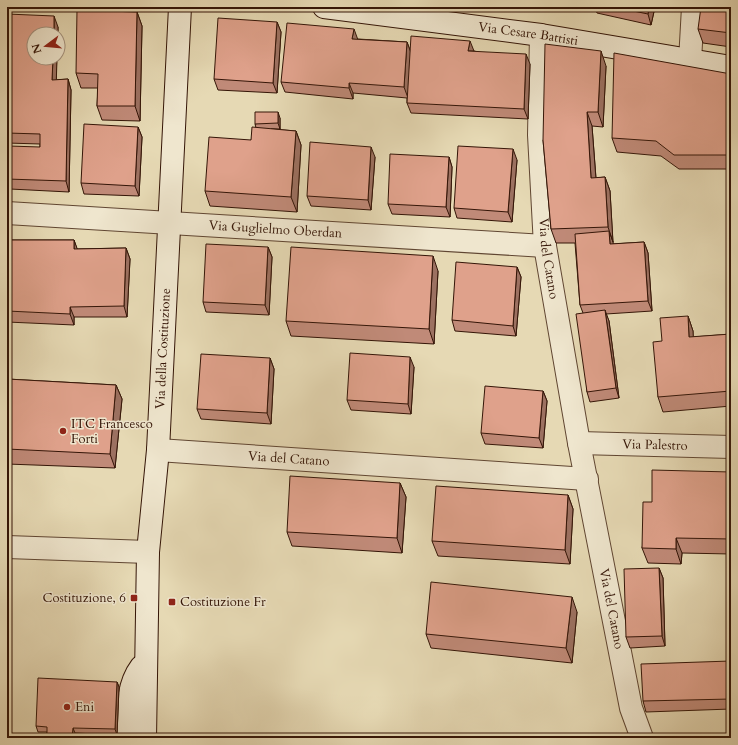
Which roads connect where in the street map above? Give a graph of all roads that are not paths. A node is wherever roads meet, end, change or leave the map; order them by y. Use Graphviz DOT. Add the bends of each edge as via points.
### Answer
graph roads {
  1 [pos="180,7"];
  2 [pos="324,7"];
  3 [pos="693,7"];
  4 [pos="541,35"];
  5 [pos="690,61"];
  6 [pos="731,67"];
  7 [pos="7,213"];
  8 [pos="170,222"];
  9 [pos="545,246"];
  10 [pos="579,443"];
  11 [pos="731,447"];
  12 [pos="158,450"];
  13 [pos="587,479"];
  14 [pos="7,547"];
  15 [pos="148,552"];
  16 [pos="145,661"];
  17 [pos="127,738"];
  18 [pos="145,738"];
  19 [pos="642,738"];
  1 -- 8 [label="street, Via della Costituzione"];
  2 -- 4 [label="street, Via Cesare Battisti"];
  3 -- 5 [label="street"];
  4 -- 5 [label="street, Via Cesare Battisti"];
  4 -- 9 [label="street, Via del Catano" via="539,135"];
  5 -- 6 [label="street, Via Cesare Battisti"];
  7 -- 8 [label="street, Via Guglielmo Oberdan"];
  8 -- 9 [label="street, Via Guglielmo Oberdan"];
  8 -- 12 [label="street, Via della Costituzione"];
  9 -- 10 [label="street, Via del Catano"];
  10 -- 11 [label="street, Via Palestro"];
  10 -- 13 [label="street, Via del Catano"];
  12 -- 13 [label="street, Via del Catano"];
  12 -- 15 [label="street, Via della Costituzione"];
  13 -- 19 [label="street, Via del Catano" via="631,708"];
  14 -- 15 [label="street"];
  15 -- 16 [label="street, Via della Costituzione"];
  16 -- 17 [label="street" via="137,672 129,698"];
  16 -- 18 [label="street, Via della Costituzione"];
}
